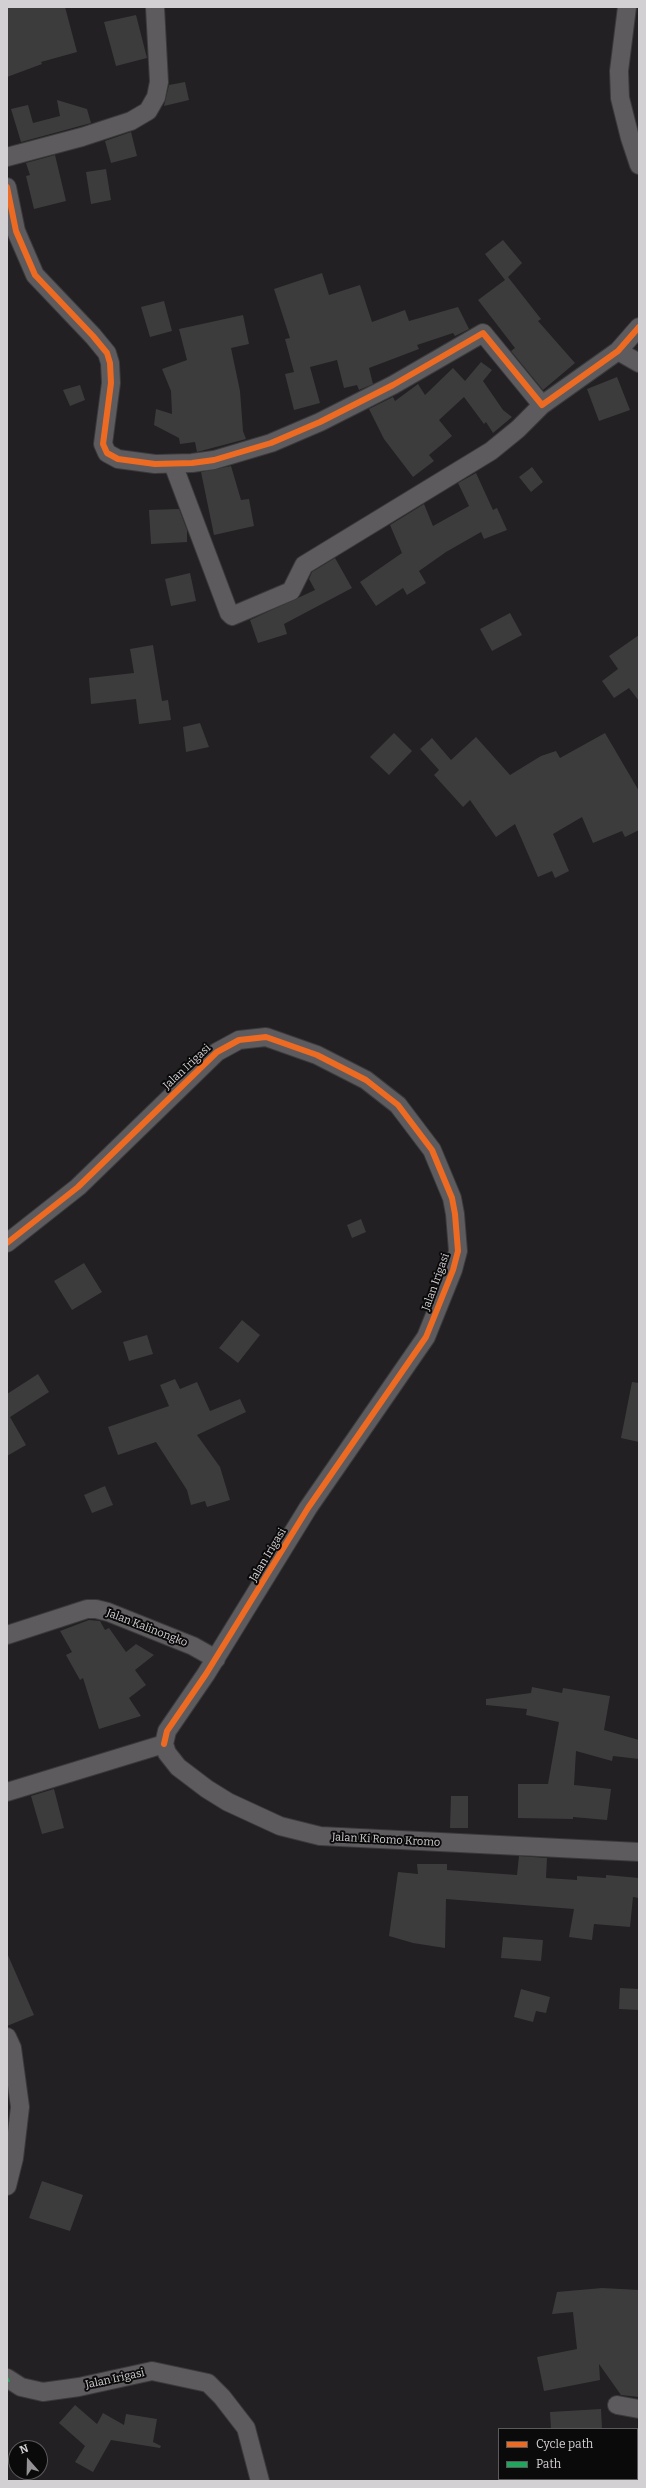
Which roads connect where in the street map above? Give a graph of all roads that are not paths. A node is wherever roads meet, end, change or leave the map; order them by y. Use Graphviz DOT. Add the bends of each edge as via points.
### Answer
graph roads {
  1 [pos="155,7"];
  2 [pos="627,7"];
  3 [pos="7,157"];
  4 [pos="639,165"];
  5 [pos="7,187"];
  6 [pos="639,327"];
  7 [pos="618,351"];
  8 [pos="639,363"];
  9 [pos="542,405"];
  10 [pos="173,464"];
  11 [pos="7,1243"];
  12 [pos="7,1635"];
  13 [pos="216,1659"];
  14 [pos="164,1744"];
  15 [pos="7,1792"];
  16 [pos="639,1852"];
  17 [pos="7,2038"];
  18 [pos="7,2186"];
  19 [pos="8,2379"];
  20 [pos="617,2405"];
  21 [pos="639,2409"];
  22 [pos="260,2481"];
  1 -- 3 [label="street" via="159,82 156,97 148,111 131,121 82,137"];
  2 -- 4 [label="street" via="619,71 620,98"];
  5 -- 10 [label="street" via="18,239 35,275 107,353 111,375 103,442 107,452 118,460"];
  6 -- 7 [label="street"];
  7 -- 8 [label="street"];
  7 -- 9 [label="street"];
  9 -- 10 [label="street" via="483,333 386,388 320,422 271,443 214,460"];
  9 -- 10 [label="street" via="491,451 304,565 291,592 232,616"];
  11 -- 13 [label="street, Jalan Irigasi" via="78,1186 217,1052 239,1040 266,1037 317,1054 366,1080 398,1105 432,1150 452,1198 458,1251 426,1337 308,1508"];
  12 -- 13 [label="street, Jalan Kalinongko" via="87,1609 96,1609 193,1646"];
  13 -- 14 [label="street, Jalan Irigasi" via="167,1731"];
  14 -- 15 [label="street"];
  14 -- 16 [label="street, Jalan Ki Romo Kromo" via="178,1767 228,1802 280,1826 320,1836"];
  17 -- 18 [label="street" via="12,2048 20,2107 14,2158"];
  19 -- 22 [label="street, Jalan Irigasi" via="21,2387 43,2392 152,2371 208,2383 246,2428"];
  20 -- 21 [label="street"];
}
